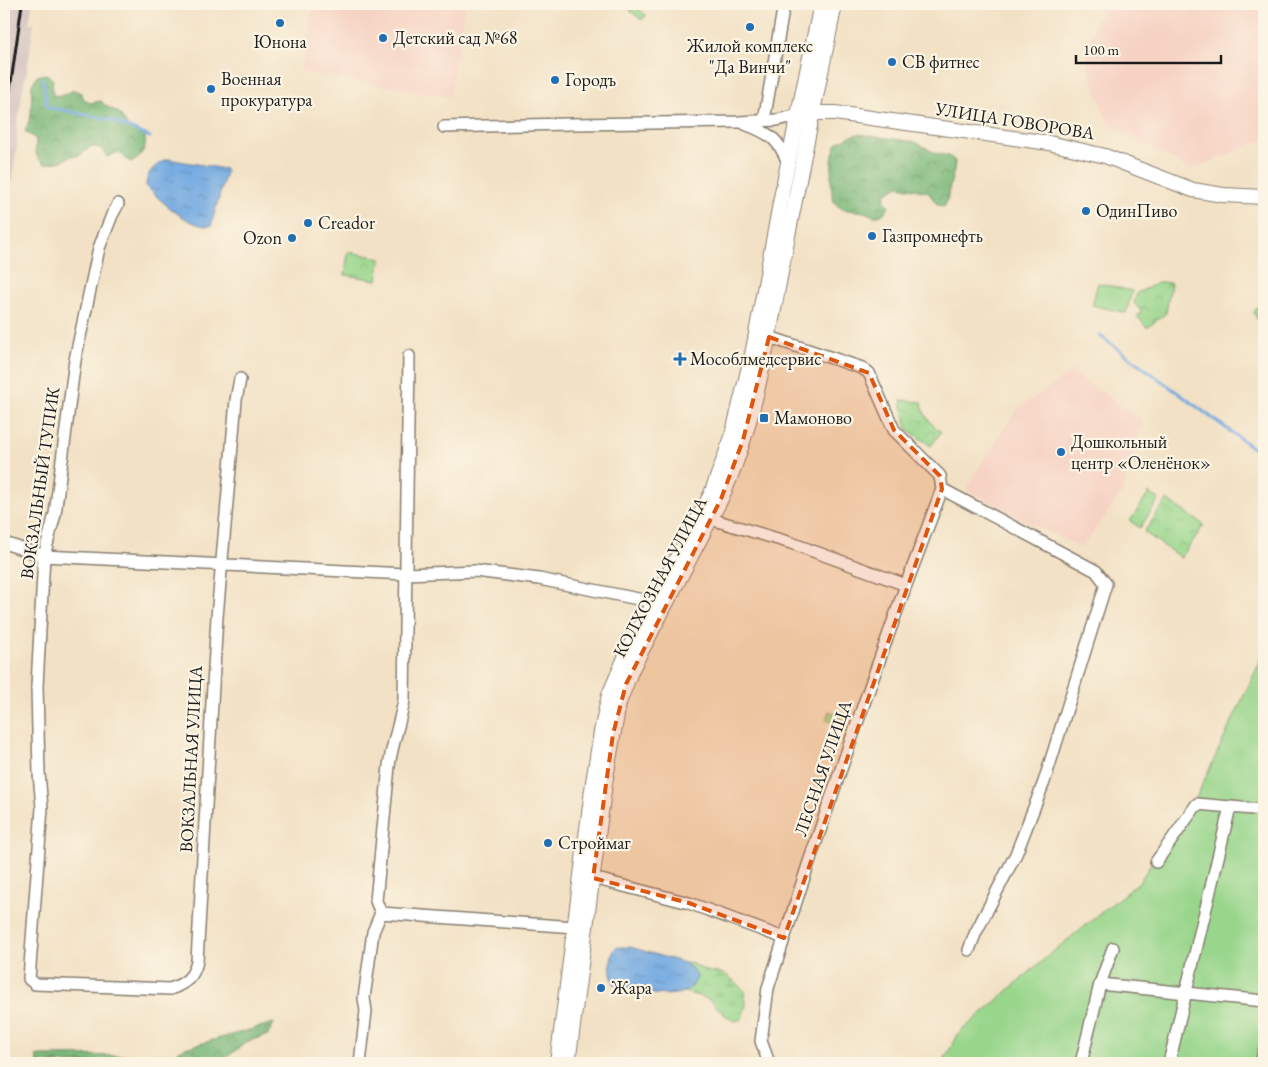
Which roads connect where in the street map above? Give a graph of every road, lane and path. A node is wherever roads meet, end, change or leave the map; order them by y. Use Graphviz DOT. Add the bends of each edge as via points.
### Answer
graph roads {
  1 [pos="784,4"];
  2 [pos="821,4"];
  3 [pos="835,4"];
  4 [pos="813,113"];
  5 [pos="798,115"];
  6 [pos="764,121"];
  7 [pos="739,122"];
  8 [pos="444,127"];
  9 [pos="788,164"];
  10 [pos="1264,197"];
  11 [pos="118,204"];
  12 [pos="769,337"];
  13 [pos="408,356"];
  14 [pos="240,379"];
  15 [pos="942,489"];
  16 [pos="711,519"];
  17 [pos="4,543"];
  18 [pos="44,556"];
  19 [pos="220,566"];
  20 [pos="406,574"];
  21 [pos="906,585"];
  22 [pos="653,602"];
  23 [pos="1230,807"];
  24 [pos="1264,810"];
  25 [pos="1156,862"];
  26 [pos="593,878"];
  27 [pos="381,913"];
  28 [pos="575,927"];
  29 [pos="784,938"];
  30 [pos="1113,948"];
  31 [pos="970,950"];
  32 [pos="31,982"];
  33 [pos="1100,984"];
  34 [pos="1185,994"];
  35 [pos="1264,1001"];
  36 [pos="1264,1051"];
  37 [pos="360,1063"];
  38 [pos="557,1063"];
  39 [pos="568,1063"];
  40 [pos="769,1063"];
  41 [pos="1081,1063"];
  42 [pos="1169,1063"];
  43 [pos="1261,1063"];
  1 -- 6 [label="street"];
  2 -- 5 [label="main road, КОЛХОЗНАЯ УЛИЦА"];
  3 -- 4 [label="main road, КОЛХОЗНАЯ УЛИЦА"];
  4 -- 5 [label="street"];
  4 -- 10 [label="main road, УЛИЦА ГОВОРОВА" via="835,113 1049,143 1105,156 1193,190"];
  4 -- 12 [label="main road, КОЛХОЗНАЯ УЛИЦА"];
  5 -- 6 [label="street"];
  5 -- 9 [label="main road, КОЛХОЗНАЯ УЛИЦА"];
  6 -- 7 [label="street"];
  7 -- 8 [label="street"];
  7 -- 9 [label="street" via="774,138"];
  9 -- 22 [label="main road, КОЛХОЗНАЯ УЛИЦА" via="753,350 732,436 711,494"];
  11 -- 18 [label="street, ВОКЗАЛЬНЫЙ ТУПИК" via="99,248 75,360 54,514"];
  12 -- 15 [label="street" via="869,373 894,430 940,476"];
  12 -- 16 [label="main road, КОЛХОЗНАЯ УЛИЦА" via="743,440 730,479"];
  13 -- 20 [label="street"];
  14 -- 19 [label="street, ВОКЗАЛЬНАЯ УЛИЦА"];
  15 -- 21 [label="street, ЛЕСНАЯ УЛИЦА"];
  15 -- 31 [label="street" via="1096,571 1106,584 1044,782 1016,854 974,934"];
  16 -- 21 [label="street" via="791,543"];
  16 -- 26 [label="main road, КОЛХОЗНАЯ УЛИЦА" via="626,684 613,734"];
  17 -- 18 [label="street"];
  18 -- 19 [label="street"];
  18 -- 32 [label="street, ВОКЗАЛЬНЫЙ ТУПИК" via="37,686 42,808"];
  19 -- 20 [label="street"];
  19 -- 32 [label="street, ВОКЗАЛЬНАЯ УЛИЦА" via="195,970 188,980 170,989"];
  20 -- 22 [label="street" via="493,573 587,587"];
  20 -- 27 [label="street" via="404,700 388,766 376,902"];
  21 -- 29 [label="street, ЛЕСНАЯ УЛИЦА"];
  22 -- 28 [label="main road, КОЛХОЗНАЯ УЛИЦА" via="609,696 594,773"];
  23 -- 24 [label="street"];
  23 -- 25 [label="street" via="1197,804"];
  23 -- 34 [label="street"];
  26 -- 29 [label="street" via="689,903"];
  26 -- 39 [label="main road, КОЛХОЗНАЯ УЛИЦА"];
  27 -- 28 [label="street"];
  27 -- 37 [label="street" via="373,932"];
  28 -- 38 [label="main road, КОЛХОЗНАЯ УЛИЦА"];
  29 -- 40 [label="street, ЛЕСНАЯ УЛИЦА" via="768,988 761,1041"];
  30 -- 33 [label="street"];
  33 -- 34 [label="street"];
  33 -- 41 [label="street"];
  34 -- 35 [label="street"];
  34 -- 42 [label="street"];
  36 -- 43 [label="street"];
}
